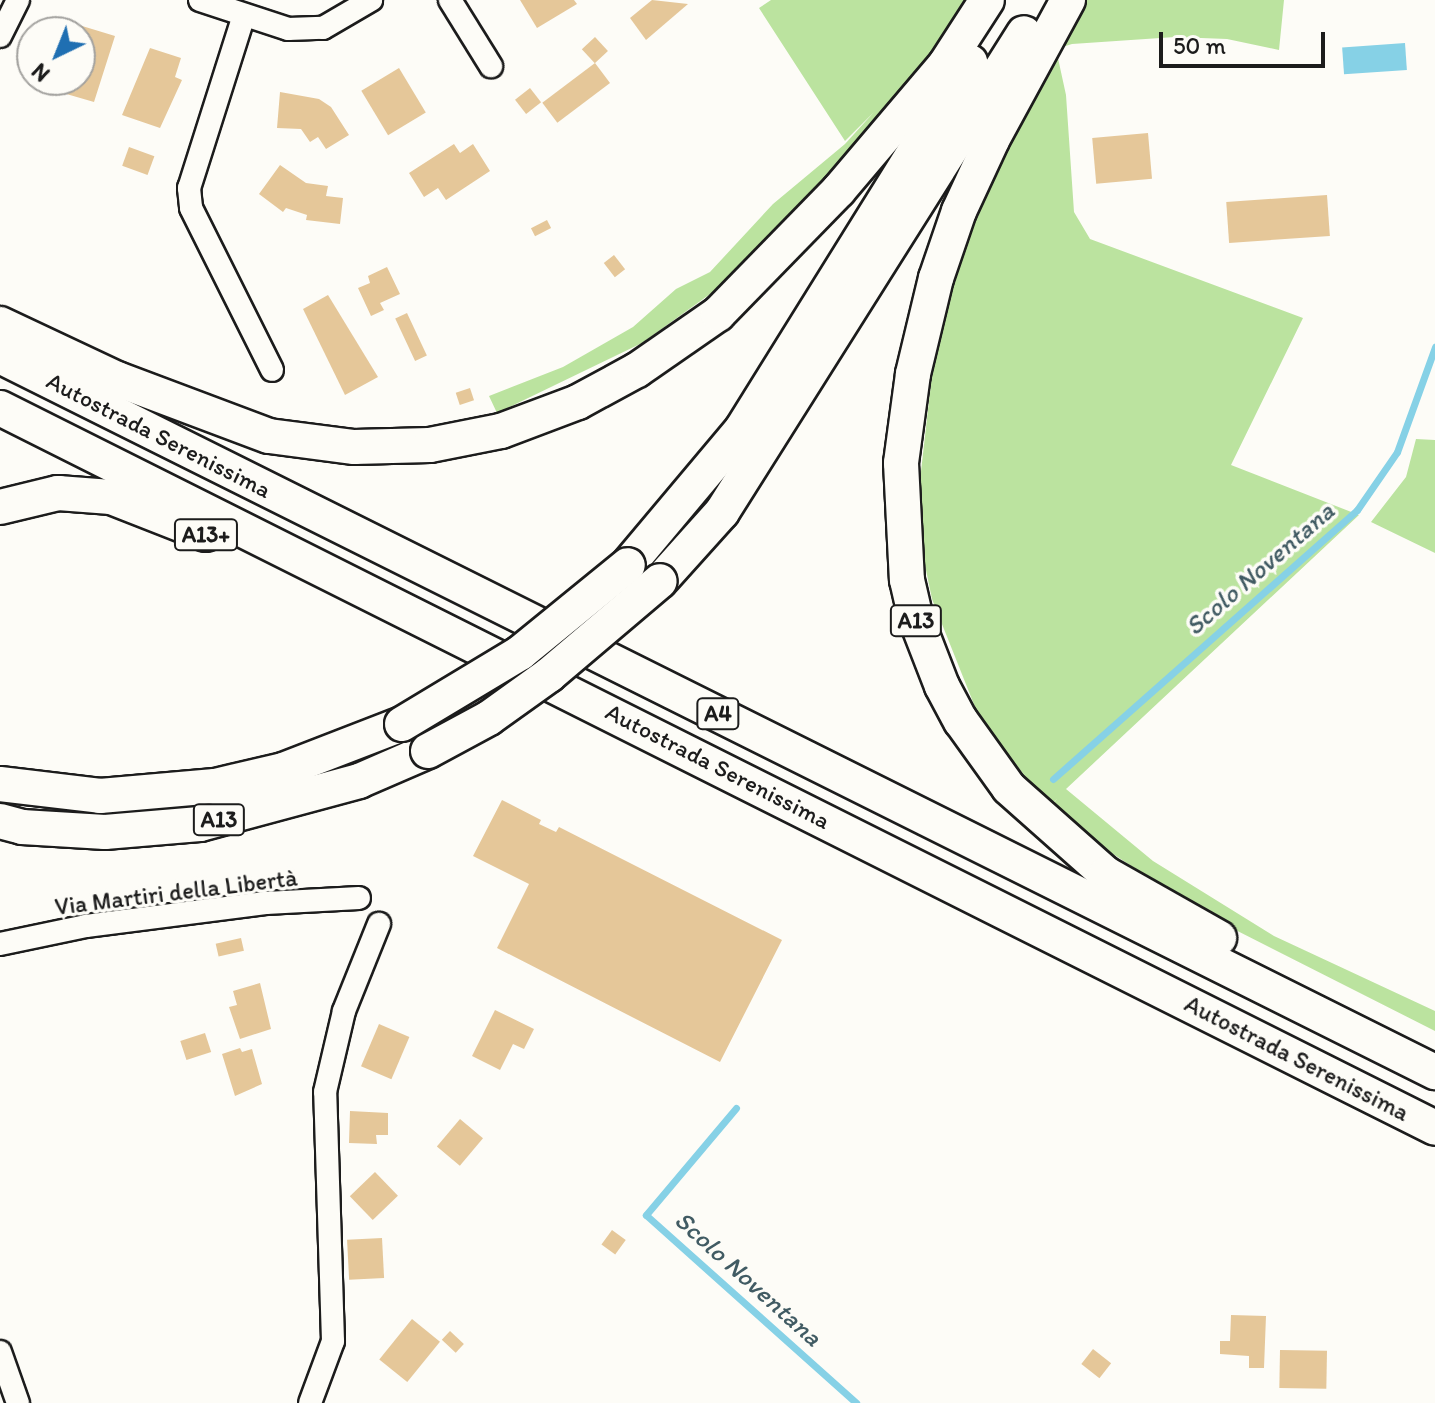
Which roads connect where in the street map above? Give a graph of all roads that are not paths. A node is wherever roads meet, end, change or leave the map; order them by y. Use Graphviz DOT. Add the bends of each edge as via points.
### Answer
graph roads {
  1 [pos="18,0"];
  2 [pos="200,0"];
  3 [pos="371,0"];
  4 [pos="450,0"];
  5 [pos="987,0"];
  6 [pos="1008,0"];
  7 [pos="1044,0"];
  8 [pos="1068,0"];
  9 [pos="244,15"];
  10 [pos="0,36"];
  11 [pos="491,66"];
  12 [pos="0,324"];
  13 [pos="0,356"];
  14 [pos="272,370"];
  15 [pos="0,408"];
  16 [pos="0,507"];
  17 [pos="408,610"];
  18 [pos="0,784"];
  19 [pos="0,821"];
  20 [pos="359,898"];
  21 [pos="379,924"];
  22 [pos="0,944"];
  23 [pos="1390,1049"];
  24 [pos="1435,1072"];
  25 [pos="1435,1128"];
  26 [pos="0,1352"];
  27 [pos="18,1403"];
  28 [pos="310,1403"];
  1 -- 10 [label="street"];
  2 -- 9 [label="street"];
  3 -- 9 [label="street" via="323,28 288,29"];
  4 -- 11 [label="street"];
  5 -- 12 [label="highway" via="945,65 838,191 718,314 682,343 601,389 501,431 430,445 354,447 269,436 117,379"];
  6 -- 18 [label="highway, bridge" via="742,429 628,565 520,653 402,724 283,770 215,786 100,796"];
  7 -- 19 [label="highway, A13, bridge" via="722,512 660,581 549,675 489,718 359,781 200,824 105,832"];
  8 -- 23 [label="highway, A13" via="959,211 922,334 901,463 902,544 916,619 942,686 968,733 1009,788 1064,842 1149,901 1263,961"];
  9 -- 14 [label="street" via="189,188 191,208"];
  13 -- 23 [label="highway, Autostrada Serenissima / A4"];
  15 -- 17 [label="highway, Autostrada Serenissima / A4"];
  16 -- 17 [label="highway, A13+" via="58,493 111,497 168,517 297,579"];
  17 -- 25 [label="highway, Autostrada Serenissima / A4"];
  20 -- 22 [label="street, Via Martiri della Libertà" via="266,903 101,924"];
  21 -- 28 [label="street" via="344,1011 325,1092 333,1341"];
  23 -- 24 [label="highway, Autostrada Serenissima / A4"];
  26 -- 27 [label="street"];
}
